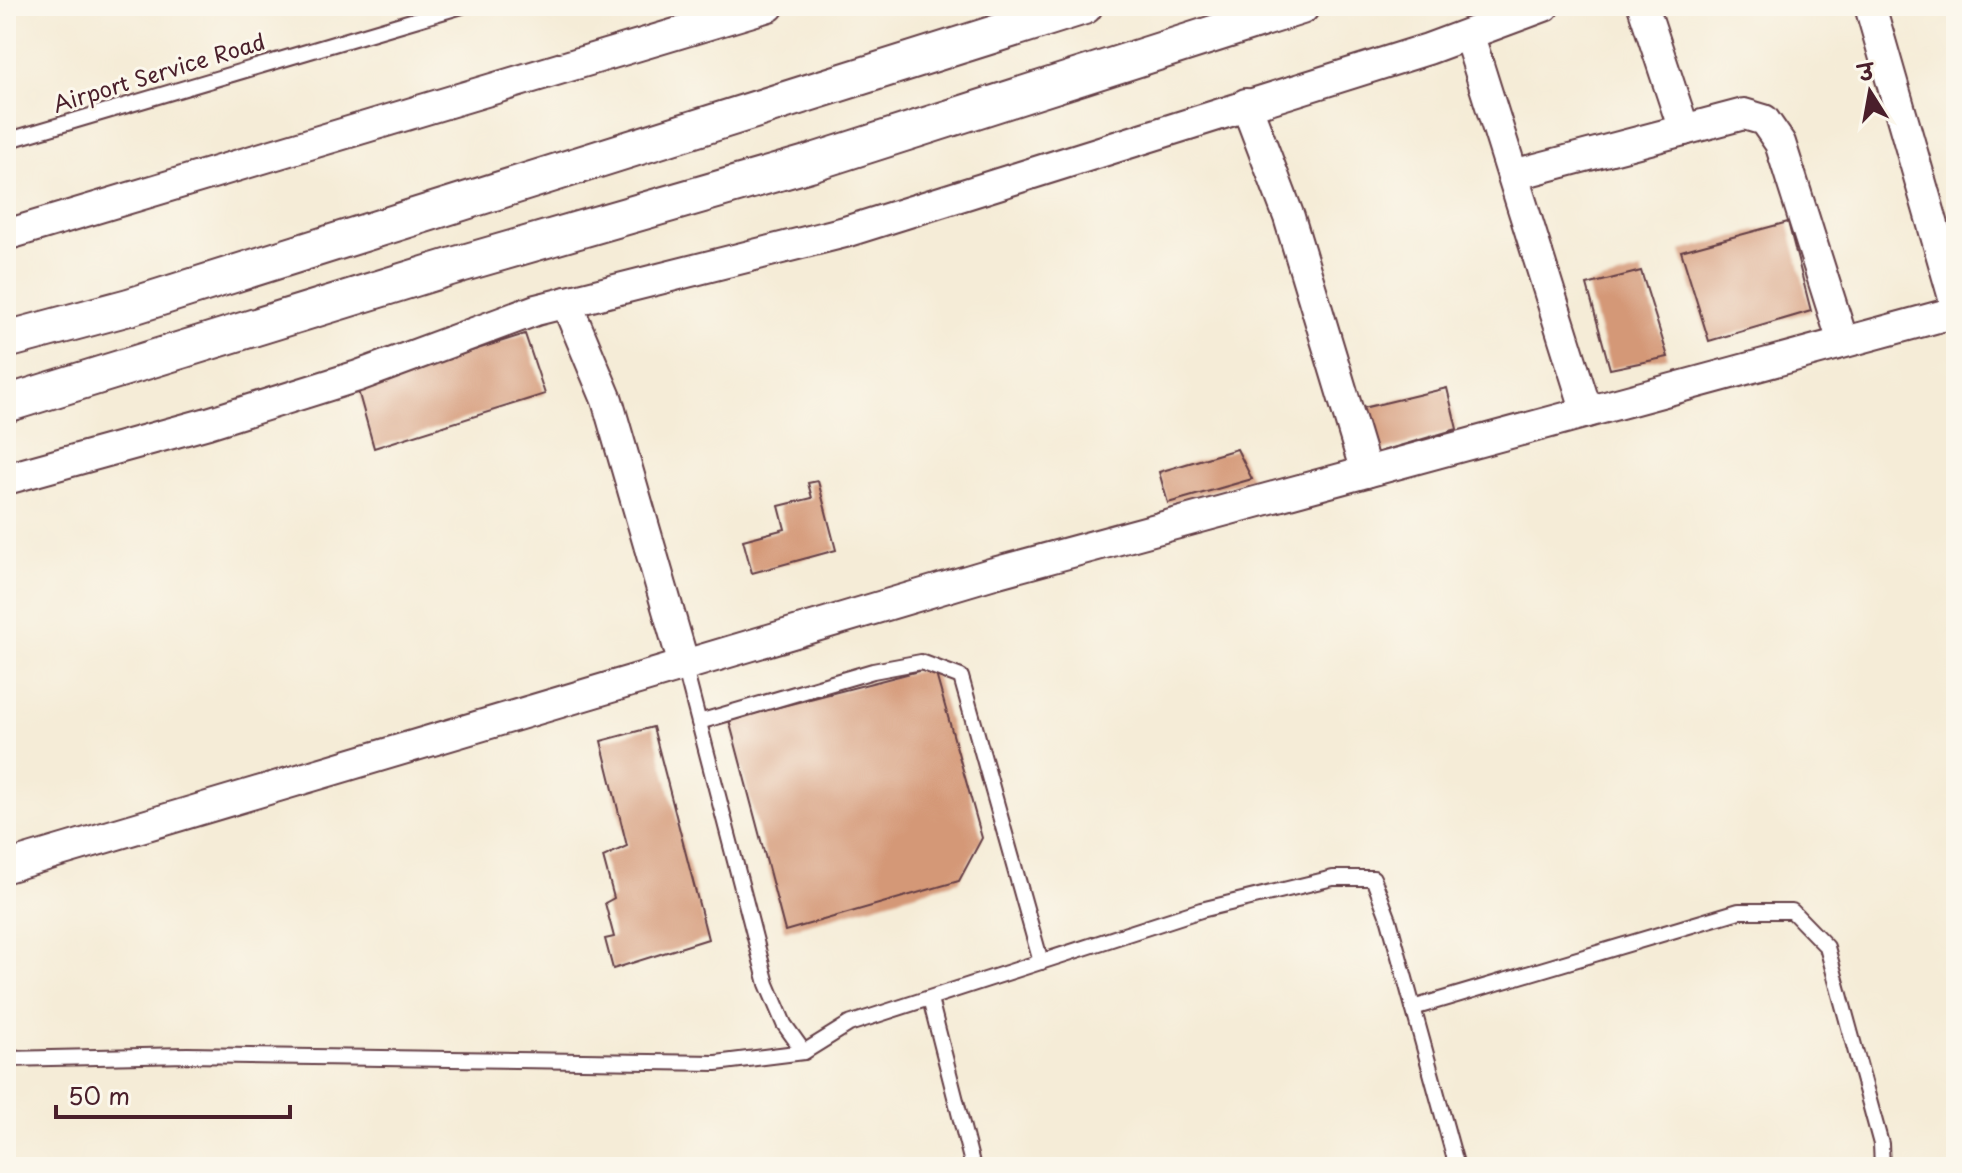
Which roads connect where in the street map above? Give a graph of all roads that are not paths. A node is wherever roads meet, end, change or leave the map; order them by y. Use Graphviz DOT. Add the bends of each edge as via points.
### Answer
graph roads {
  1 [pos="462,6"];
  2 [pos="769,6"];
  3 [pos="1084,6"];
  4 [pos="1301,6"];
  5 [pos="1544,6"];
  6 [pos="1643,6"];
  7 [pos="1870,6"];
  8 [pos="1469,36"];
  9 [pos="1246,104"];
  10 [pos="1684,130"];
  11 [pos="6,141"];
  12 [pos="1513,175"];
  13 [pos="6,235"];
  14 [pos="566,302"];
  15 [pos="1956,305"];
  16 [pos="1956,312"];
  17 [pos="6,340"];
  18 [pos="1843,342"];
  19 [pos="6,404"];
  20 [pos="1587,412"];
  21 [pos="1366,472"];
  22 [pos="6,479"];
  23 [pos="684,665"];
  24 [pos="699,722"];
  25 [pos="6,867"];
  26 [pos="1041,962"];
  27 [pos="930,999"];
  28 [pos="1413,1008"];
  29 [pos="804,1052"];
  30 [pos="6,1059"];
  31 [pos="973,1167"];
  32 [pos="1457,1167"];
  33 [pos="1882,1167"];
  1 -- 11 [label="lane, Airport Service Road"];
  2 -- 13 [label="street"];
  3 -- 17 [label="street" via="129,307"];
  4 -- 19 [label="street" via="810,163"];
  5 -- 8 [label="street"];
  6 -- 10 [label="street"];
  7 -- 15 [label="street"];
  8 -- 9 [label="street"];
  8 -- 12 [label="street"];
  9 -- 14 [label="street" via="845,232"];
  9 -- 21 [label="street" via="1289,217"];
  10 -- 12 [label="street"];
  10 -- 18 [label="street" via="1744,114 1764,120 1780,143"];
  12 -- 20 [label="street"];
  14 -- 22 [label="street" via="358,376"];
  14 -- 23 [label="street" via="607,400"];
  16 -- 18 [label="street"];
  18 -- 20 [label="street"];
  20 -- 21 [label="street"];
  21 -- 23 [label="street" via="994,573"];
  23 -- 24 [label="lane"];
  23 -- 25 [label="street"];
  24 -- 26 [label="lane" via="921,662 961,677"];
  24 -- 29 [label="lane" via="767,984 784,1024"];
  26 -- 27 [label="lane"];
  26 -- 28 [label="lane" via="1201,910 1333,878 1373,878"];
  27 -- 29 [label="lane" via="849,1024"];
  27 -- 31 [label="lane"];
  28 -- 32 [label="lane"];
  28 -- 33 [label="lane" via="1739,911 1792,911 1827,947 1881,1144"];
  29 -- 30 [label="lane" via="716,1063 187,1055"];
}
